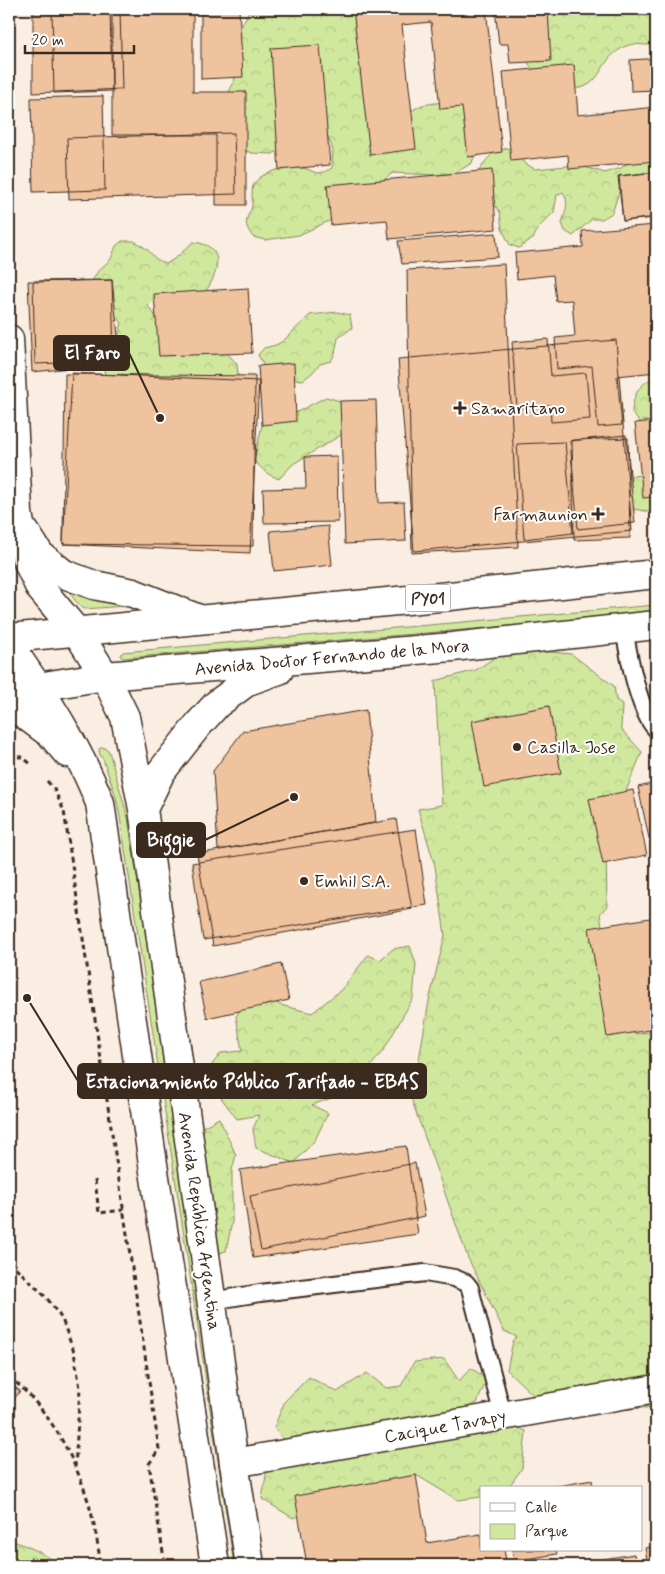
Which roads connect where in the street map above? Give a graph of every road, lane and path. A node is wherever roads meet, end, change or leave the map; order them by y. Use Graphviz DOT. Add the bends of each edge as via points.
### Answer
graph roads {
  1 [pos="9,339"];
  2 [pos="20,524"];
  3 [pos="656,574"];
  4 [pos="199,619"];
  5 [pos="656,625"];
  6 [pos="624,628"];
  7 [pos="77,632"];
  8 [pos="9,638"];
  9 [pos="9,645"];
  10 [pos="314,658"];
  11 [pos="105,676"];
  12 [pos="38,687"];
  13 [pos="9,688"];
  14 [pos="9,705"];
  15 [pos="656,730"];
  16 [pos="9,756"];
  17 [pos="33,765"];
  18 [pos="44,776"];
  19 [pos="91,780"];
  20 [pos="143,809"];
  21 [pos="94,1180"];
  22 [pos="124,1210"];
  23 [pos="9,1261"];
  24 [pos="211,1300"];
  25 [pos="9,1377"];
  26 [pos="656,1389"];
  27 [pos="503,1416"];
  28 [pos="234,1463"];
  29 [pos="75,1468"];
  30 [pos="101,1565"];
  31 [pos="165,1565"];
  32 [pos="214,1565"];
  33 [pos="250,1565"];
  1 -- 2 [label="main road, Avenida República Argentina"];
  2 -- 4 [label="main road" via="40,556 64,574 94,585 133,593"];
  2 -- 7 [label="main road, Avenida República Argentina" via="26,558 40,588"];
  3 -- 4 [label="main road, PY01"];
  4 -- 7 [label="main road, PY01"];
  5 -- 6 [label="main road, Avenida Doctor Fernando de la Mora"];
  6 -- 10 [label="main road, Avenida Doctor Fernando de la Mora"];
  6 -- 15 [label="lane" via="644,711"];
  7 -- 8 [label="main road, PY01"];
  7 -- 11 [label="main road, Avenida República Argentina"];
  9 -- 12 [label="main road, Avenida República Argentina"];
  10 -- 11 [label="main road, Avenida Doctor Fernando de la Mora"];
  10 -- 20 [label="main road" via="248,681 217,704 162,772"];
  11 -- 12 [label="main road, Avenida Doctor Fernando de la Mora"];
  11 -- 20 [label="main road, Avenida República Argentina" via="125,717"];
  12 -- 13 [label="main road, Avenida Doctor Fernando de la Mora"];
  12 -- 19 [label="main road, Avenida República Argentina" via="67,732"];
  14 -- 19 [label="main road" via="52,735"];
  16 -- 17 [label="path" via="22,758"];
  18 -- 22 [label="path" via="64,811"];
  19 -- 32 [label="main road, Avenida República Argentina" via="100,803"];
  20 -- 24 [label="main road, Avenida República Argentina"];
  21 -- 22 [label="path" via="99,1213"];
  22 -- 31 [label="path" via="159,1449 149,1464"];
  23 -- 29 [label="path" via="46,1297 62,1319 74,1352 80,1388"];
  24 -- 27 [label="lane" via="425,1273 460,1280 470,1288"];
  24 -- 28 [label="main road, Avenida República Argentina"];
  25 -- 29 [label="path" via="50,1419"];
  26 -- 27 [label="main road, Cacique Tavapy"];
  27 -- 28 [label="main road, Cacique Tavapy"];
  28 -- 33 [label="main road, Avenida República Argentina"];
  29 -- 30 [label="path" via="91,1511"];
}
